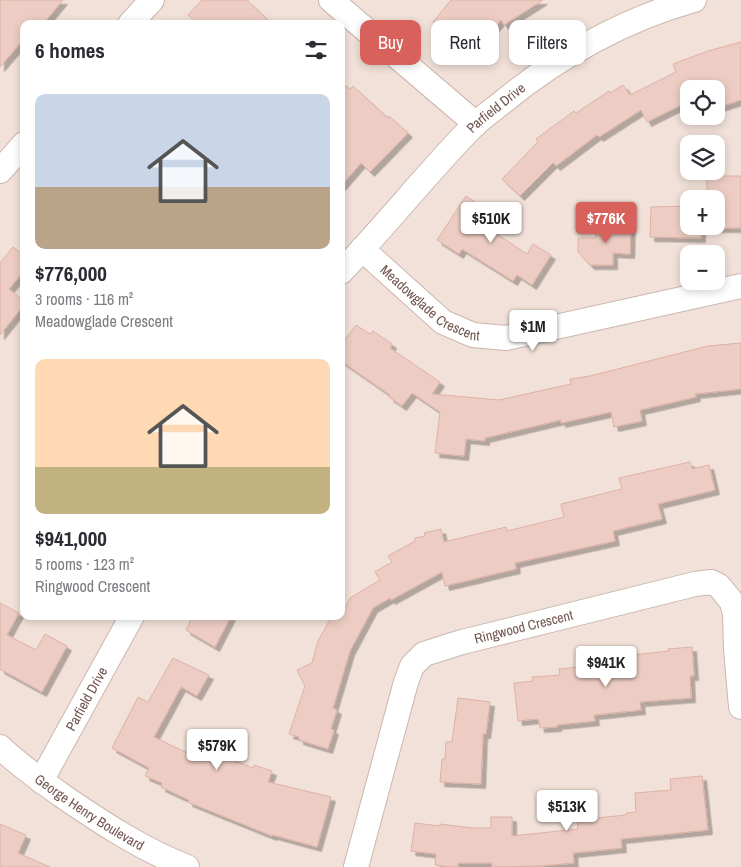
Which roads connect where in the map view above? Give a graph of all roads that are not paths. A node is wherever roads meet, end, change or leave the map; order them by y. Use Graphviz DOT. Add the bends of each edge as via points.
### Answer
graph roads {
  1 [pos="152,0"];
  2 [pos="331,0"];
  3 [pos="694,0"];
  4 [pos="134,20"];
  5 [pos="476,124"];
  6 [pos="20,148"];
  7 [pos="0,171"];
  8 [pos="362,249"];
  9 [pos="345,268"];
  10 [pos="741,286"];
  11 [pos="130,620"];
  12 [pos="741,707"];
  13 [pos="0,747"];
  14 [pos="42,781"];
  15 [pos="187,867"];
  16 [pos="356,867"];
  1 -- 4 [label="street"];
  2 -- 5 [label="street"];
  3 -- 5 [label="street, Parfield Drive" via="618,28 566,57 520,88"];
  5 -- 8 [label="street, Parfield Drive"];
  6 -- 7 [label="street"];
  8 -- 9 [label="street, Parfield Drive"];
  8 -- 10 [label="street, Meadowglade Crescent" via="443,322 474,335 506,338"];
  11 -- 14 [label="street, Parfield Drive"];
  12 -- 16 [label="street, Ringwood Crescent" via="735,614 732,602 719,586 711,582 424,654 412,666 406,682"];
  13 -- 14 [label="street, George Henry Boulevard"];
  14 -- 15 [label="street, George Henry Boulevard" via="100,822 164,858"];
}
